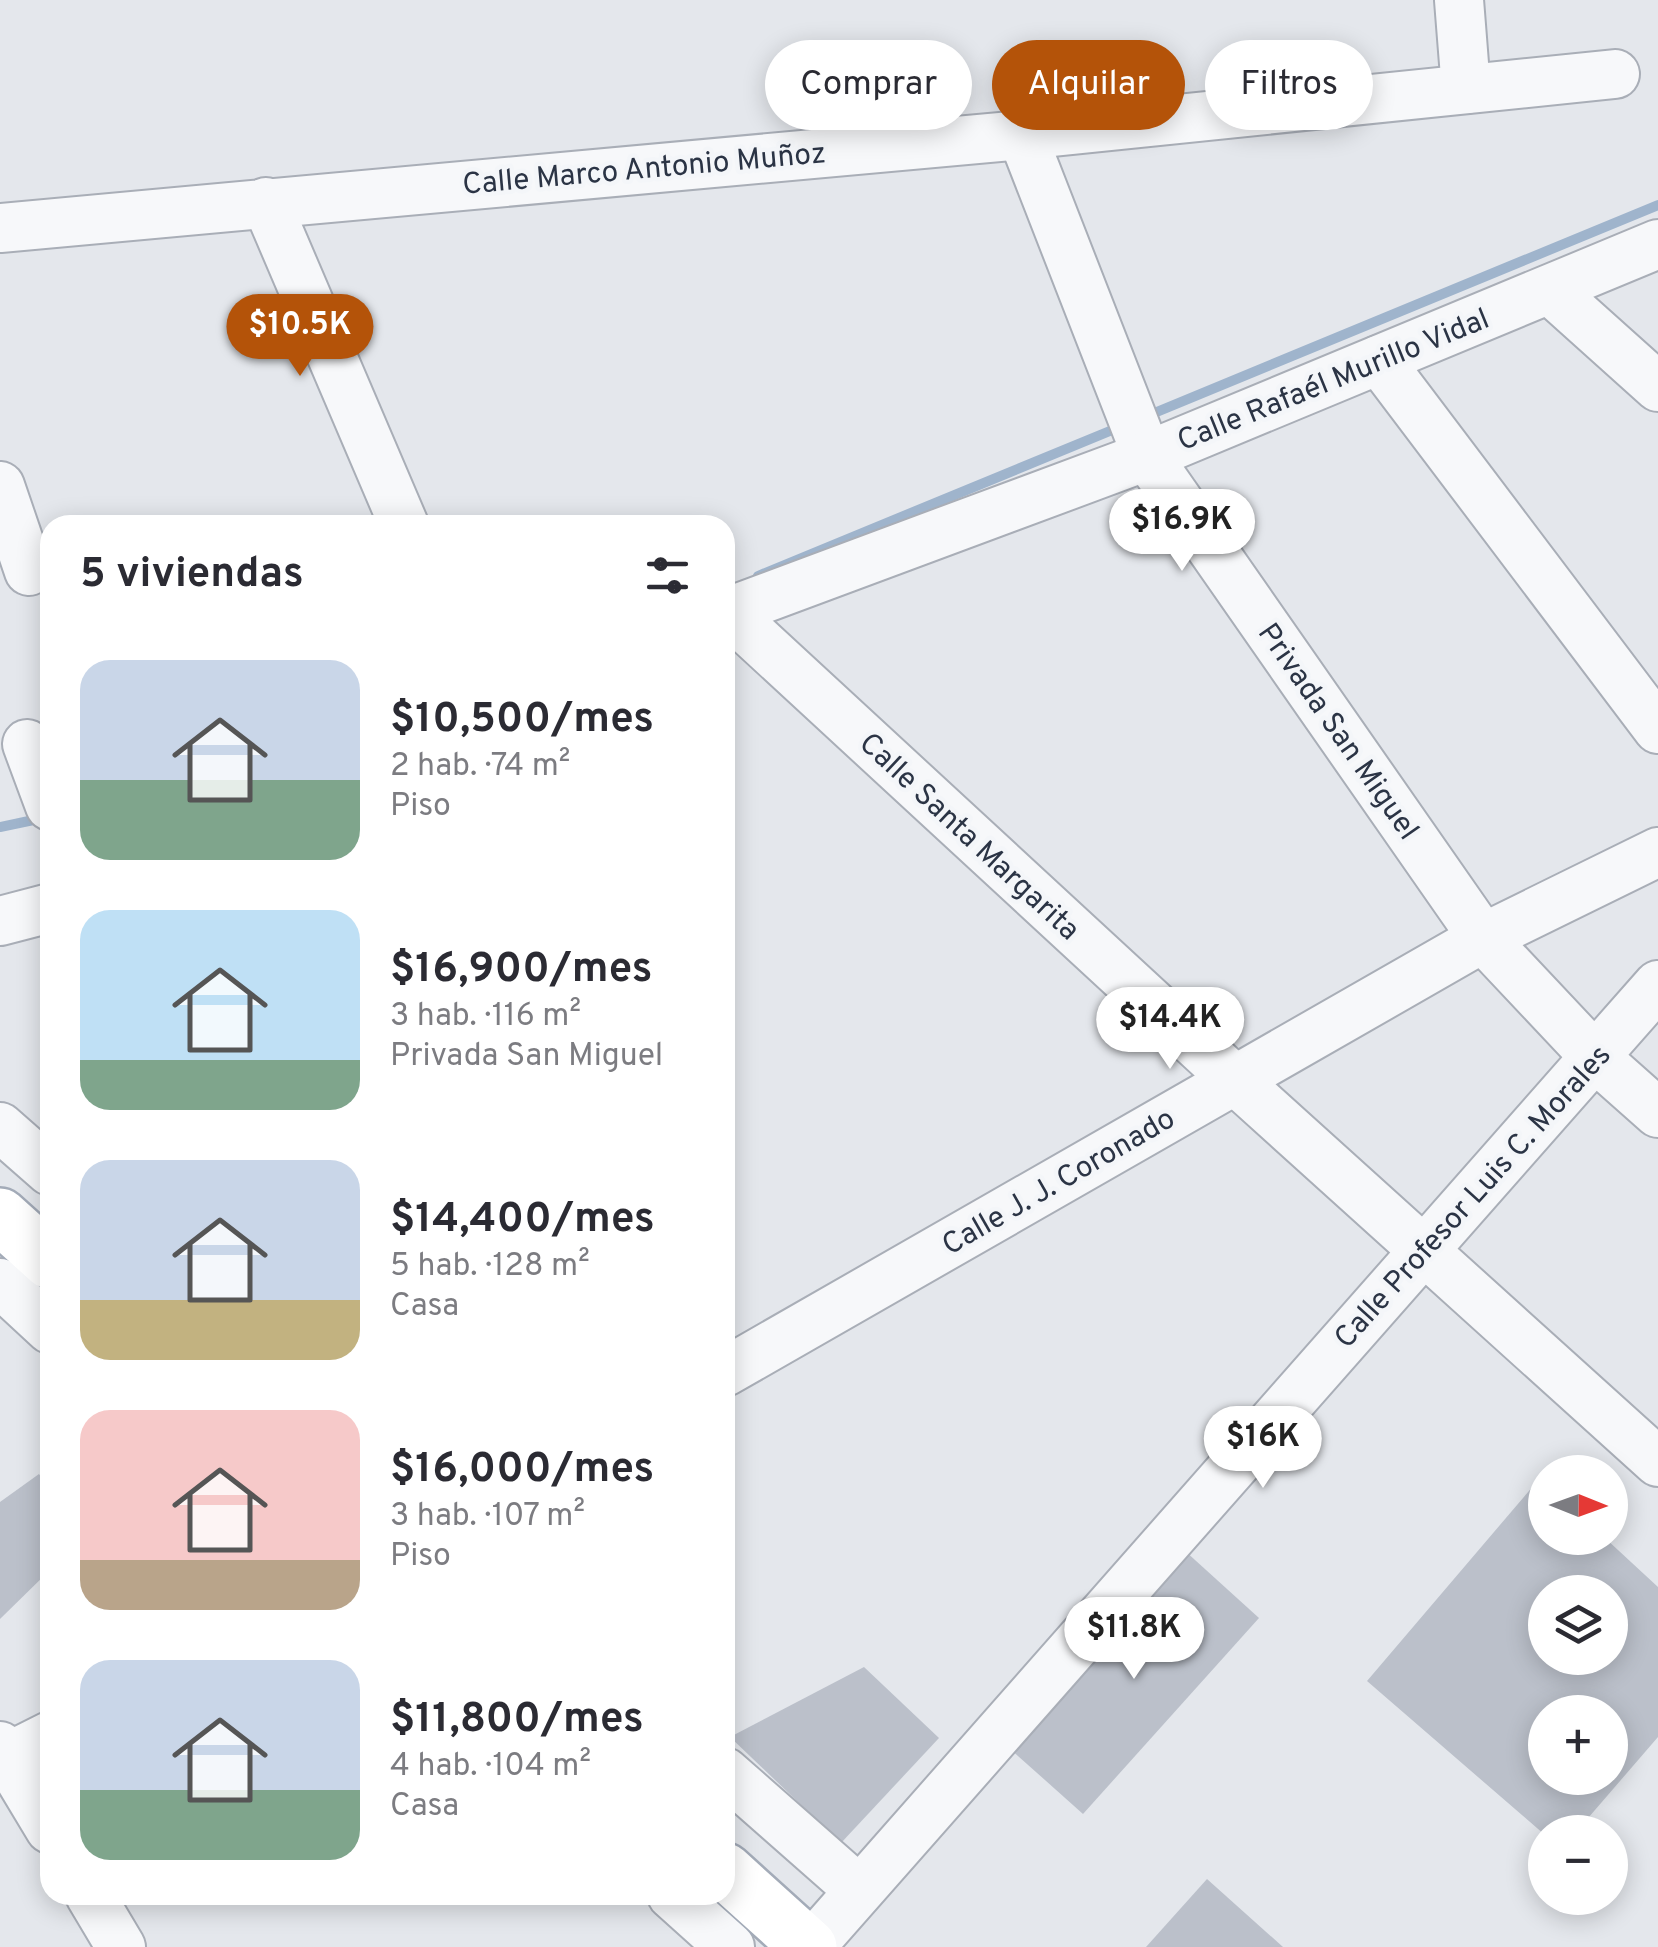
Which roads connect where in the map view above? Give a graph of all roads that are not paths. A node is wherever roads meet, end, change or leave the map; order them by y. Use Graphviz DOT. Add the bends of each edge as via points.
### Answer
graph roads {
  1 [pos="1459,0"];
  2 [pos="1616,74"];
  3 [pos="1466,89"];
  4 [pos="1022,135"];
  5 [pos="266,202"];
  6 [pos="0,228"];
  7 [pos="1658,244"];
  8 [pos="1550,290"];
  9 [pos="1379,360"];
  10 [pos="1658,387"];
  11 [pos="1147,456"];
  12 [pos="0,486"];
  13 [pos="400,515"];
  14 [pos="29,570"];
  15 [pos="735,610"];
  16 [pos="735,621"];
  17 [pos="1658,729"];
  18 [pos="27,744"];
  19 [pos="40,779"];
  20 [pos="1658,852"];
  21 [pos="40,911"];
  22 [pos="0,922"];
  23 [pos="1483,938"];
  24 [pos="1658,984"];
  25 [pos="1596,1058"];
  26 [pos="1235,1080"];
  27 [pos="1658,1113"];
  28 [pos="0,1127"];
  29 [pos="40,1162"];
  30 [pos="0,1216"];
  31 [pos="1423,1250"];
  32 [pos="40,1252"];
  33 [pos="0,1283"];
  34 [pos="40,1320"];
  35 [pos="735,1366"];
  36 [pos="1658,1462"];
  37 [pos="40,1740"];
  38 [pos="2,1755"];
  39 [pos="735,1781"];
  40 [pos="40,1814"];
  41 [pos="735,1880"];
  42 [pos="860,1890"];
  43 [pos="96,1905"];
  44 [pos="683,1905"];
  45 [pos="121,1947"];
  46 [pos="730,1947"];
  47 [pos="809,1947"];
  1 -- 3 [label="street"];
  2 -- 3 [label="street, Calle Marco Antonio Muñoz"];
  3 -- 4 [label="street, Calle Marco Antonio Muñoz"];
  4 -- 5 [label="street, Calle Marco Antonio Muñoz"];
  4 -- 11 [label="street, Privada San Miguel"];
  5 -- 6 [label="street, Calle Marco Antonio Muñoz"];
  5 -- 13 [label="street"];
  7 -- 8 [label="street, Calle Rafaél Murillo Vidal"];
  8 -- 9 [label="street, Calle Rafaél Murillo Vidal"];
  8 -- 10 [label="street"];
  9 -- 11 [label="street, Calle Rafaél Murillo Vidal"];
  9 -- 17 [label="street"];
  11 -- 15 [label="street, Calle Rafaél Murillo Vidal"];
  11 -- 23 [label="street, Privada San Miguel"];
  12 -- 14 [label="street"];
  16 -- 26 [label="street, Calle Santa Margarita"];
  18 -- 19 [label="street"];
  20 -- 23 [label="street, Calle J. J. Coronado"];
  21 -- 22 [label="street"];
  23 -- 25 [label="street, Privada San Miguel"];
  23 -- 26 [label="street, Calle J. J. Coronado"];
  24 -- 25 [label="street, Calle Profesor Luis C. Morales"];
  25 -- 27 [label="street, Privada San Miguel"];
  25 -- 31 [label="street, Calle Profesor Luis C. Morales"];
  26 -- 31 [label="street, Calle Santa Margarita"];
  26 -- 35 [label="street, Calle J. J. Coronado"];
  28 -- 29 [label="street"];
  30 -- 32 [label="main road"];
  31 -- 36 [label="street, Calle Santa Margarita"];
  31 -- 42 [label="street, Calle Profesor Luis C. Morales"];
  33 -- 34 [label="street"];
  37 -- 38 [label="street"];
  38 -- 40 [label="street"];
  39 -- 42 [label="street"];
  41 -- 47 [label="main road"];
  42 -- 47 [label="street, Calle Profesor Luis C. Morales"];
  43 -- 45 [label="street"];
  44 -- 46 [label="street"];
}
